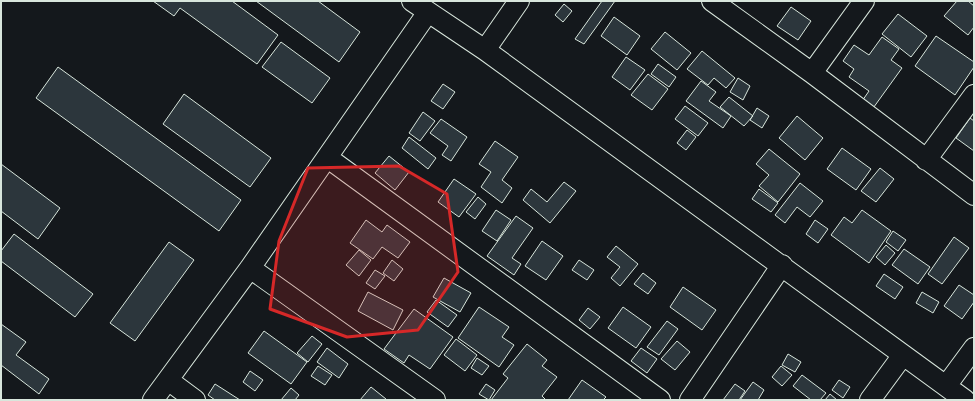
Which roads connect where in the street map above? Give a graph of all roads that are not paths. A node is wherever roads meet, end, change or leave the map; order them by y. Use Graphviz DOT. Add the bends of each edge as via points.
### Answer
graph roads {
  1 [pos="519,1"];
  2 [pos="712,1"];
  3 [pos="864,1"];
  4 [pos="420,6"];
  5 [pos="484,50"];
  6 [pos="812,73"];
  7 [pos="974,95"];
  8 [pos="328,158"];
  9 [pos="926,160"];
  10 [pos="974,195"];
  11 [pos="782,265"];
  12 [pos="250,268"];
  13 [pos="974,348"];
  14 [pos="903,355"];
  15 [pos="168,380"];
  16 [pos="946,386"];
  17 [pos="153,400"];
  18 [pos="195,400"];
  19 [pos="435,400"];
  20 [pos="660,400"];
  21 [pos="690,400"];
  22 [pos="870,400"];
  23 [pos="965,400"];
  1 -- 5 [label="street"];
  2 -- 6 [label="street"];
  3 -- 6 [label="street"];
  4 -- 5 [label="street"];
  4 -- 8 [label="street"];
  5 -- 11 [label="street"];
  6 -- 9 [label="street"];
  7 -- 9 [label="street"];
  8 -- 12 [label="street"];
  8 -- 20 [label="street"];
  9 -- 10 [label="street"];
  11 -- 14 [label="street"];
  11 -- 21 [label="street"];
  12 -- 15 [label="street"];
  12 -- 19 [label="street"];
  13 -- 16 [label="street"];
  14 -- 16 [label="street"];
  14 -- 22 [label="street"];
  15 -- 17 [label="street"];
  15 -- 18 [label="street"];
  16 -- 23 [label="street"];
}
